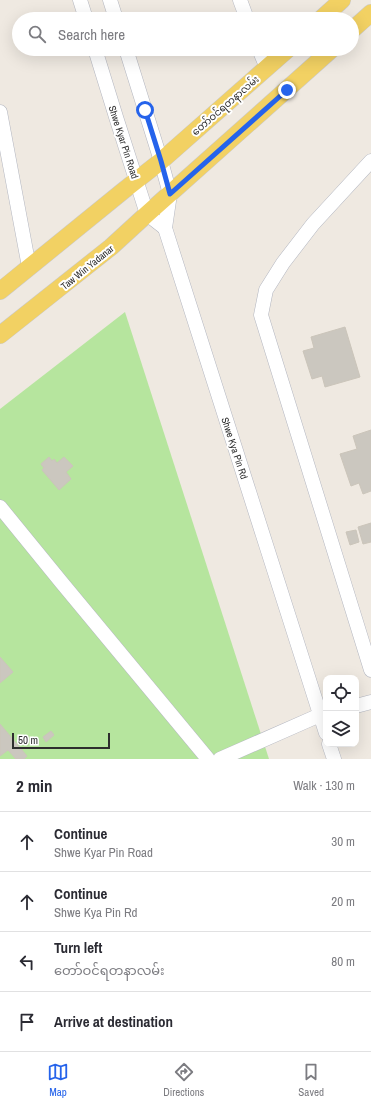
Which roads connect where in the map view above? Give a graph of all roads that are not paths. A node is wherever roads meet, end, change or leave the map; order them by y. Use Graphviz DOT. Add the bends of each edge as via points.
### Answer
graph roads {
  1 [pos="80,0"];
  2 [pos="110,0"];
  3 [pos="240,0"];
  4 [pos="342,0"];
  5 [pos="84,12"];
  6 [pos="114,12"];
  7 [pos="244,12"];
  8 [pos="329,12"];
  9 [pos="371,13"];
  10 [pos="359,24"];
  11 [pos="97,56"];
  12 [pos="128,56"];
  13 [pos="262,56"];
  14 [pos="280,56"];
  15 [pos="324,56"];
  16 [pos="267,68"];
  17 [pos="0,112"];
  18 [pos="161,161"];
  19 [pos="371,161"];
  20 [pos="137,180"];
  21 [pos="170,194"];
  22 [pos="147,214"];
  23 [pos="165,228"];
  24 [pos="29,267"];
  25 [pos="0,291"];
  26 [pos="0,335"];
  27 [pos="0,506"];
  28 [pos="371,670"];
  29 [pos="371,702"];
  30 [pos="359,705"];
  31 [pos="323,714"];
  32 [pos="330,747"];
  33 [pos="208,759"];
  34 [pos="220,759"];
  35 [pos="334,759"];
  1 -- 5 [label="street"];
  2 -- 6 [label="street"];
  3 -- 7 [label="street"];
  4 -- 8 [label="main road"];
  9 -- 10 [label="main road"];
  11 -- 20 [label="street, Shwe Kyar Pin Road"];
  12 -- 18 [label="street"];
  13 -- 16 [label="street"];
  14 -- 16 [label="main road, တော်ဝင်ရတနာလမ်း"];
  15 -- 21 [label="main road"];
  16 -- 18 [label="main road, တော်ဝင်ရတနာလမ်း"];
  17 -- 24 [label="street"];
  18 -- 20 [label="main road"];
  18 -- 21 [label="street, Shwe Kya Pin Rd"];
  19 -- 28 [label="street" via="313,224 283,263 266,290 261,315"];
  20 -- 22 [label="street, Shwe Kyar Pin Road"];
  20 -- 24 [label="main road"];
  21 -- 22 [label="main road, Taw Win Yadanar"];
  21 -- 23 [label="street, Shwe Kya Pin Rd"];
  22 -- 23 [label="street"];
  22 -- 26 [label="main road, Taw Win Yadanar" via="111,247"];
  23 -- 31 [label="street, Shwe Kya Pin Rd"];
  24 -- 25 [label="main road"];
  27 -- 33 [label="street"];
  29 -- 30 [label="street"];
  31 -- 34 [label="street"];
  32 -- 35 [label="street"];
}
